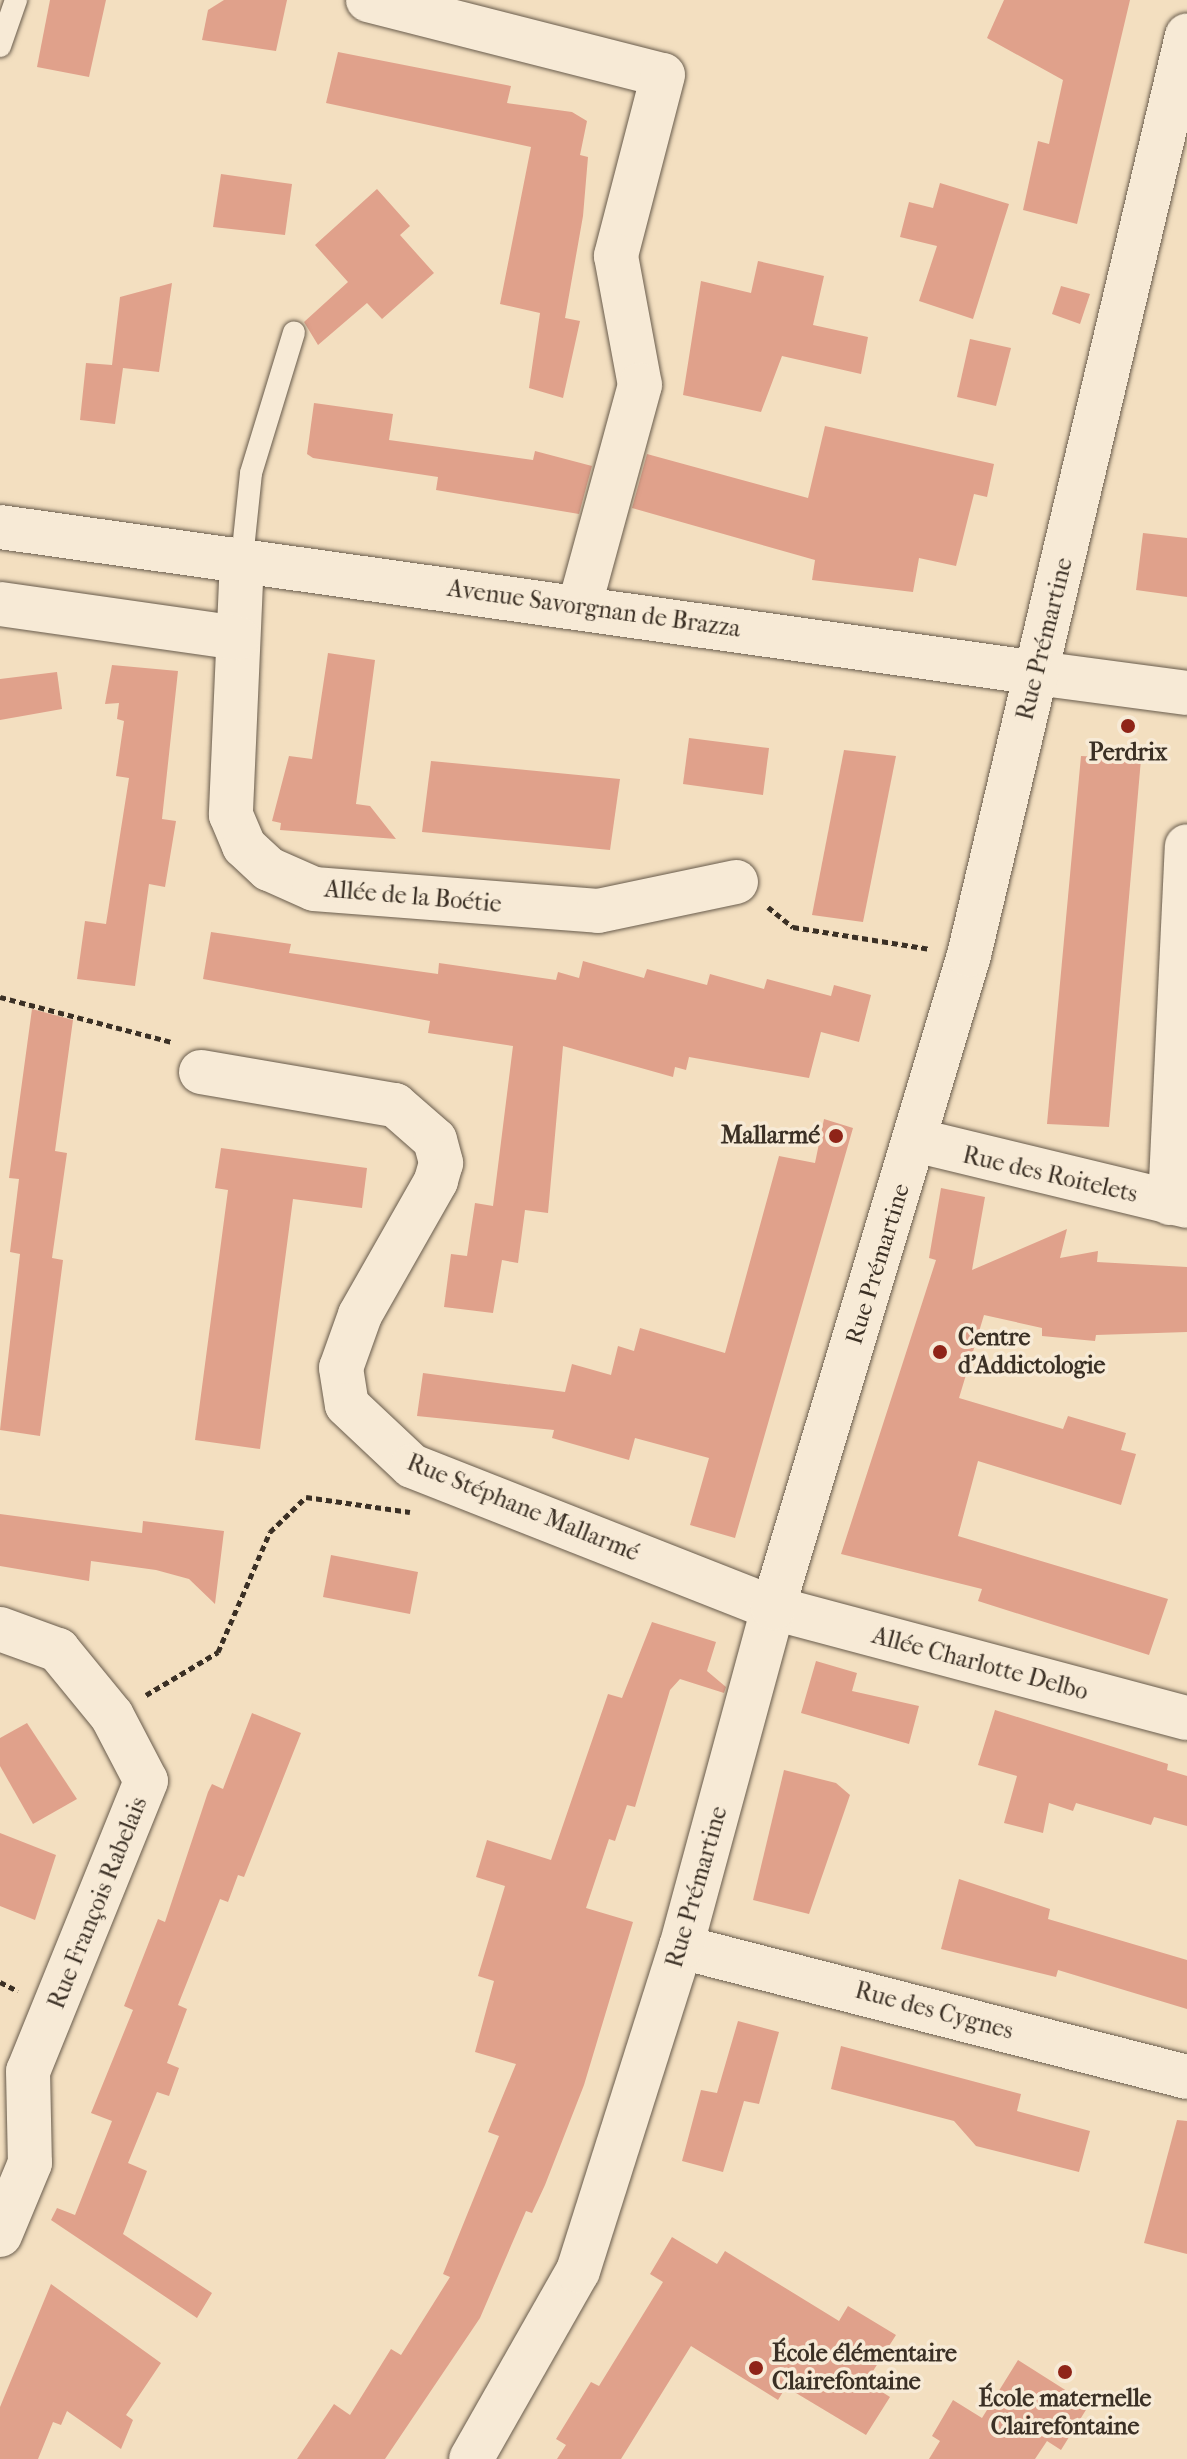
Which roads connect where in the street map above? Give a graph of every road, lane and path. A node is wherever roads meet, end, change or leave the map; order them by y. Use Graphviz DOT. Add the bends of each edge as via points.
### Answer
graph roads {
  1 [pos="16,0"];
  2 [pos="368,0"];
  3 [pos="1187,36"];
  4 [pos="0,46"];
  5 [pos="294,332"];
  6 [pos="0,527"];
  7 [pos="242,559"];
  8 [pos="0,604"];
  9 [pos="579,608"];
  10 [pos="238,638"];
  11 [pos="1037,673"];
  12 [pos="1187,693"];
  13 [pos="1187,846"];
  14 [pos="736,882"];
  15 [pos="969,955"];
  16 [pos="0,997"];
  17 [pos="201,1072"];
  18 [pos="915,1140"];
  19 [pos="1178,1205"];
  20 [pos="427,1518"];
  21 [pos="773,1608"];
  22 [pos="0,1629"];
  23 [pos="112,1716"];
  24 [pos="1187,1718"];
  25 [pos="681,1947"];
  26 [pos="1187,2077"];
  27 [pos="0,2235"];
  28 [pos="471,2459"];
  1 -- 4 [label="lane"];
  2 -- 9 [label="street" via="663,75 616,256 640,385"];
  3 -- 11 [label="street, Rue Prémartine"];
  5 -- 7 [label="lane" via="251,473"];
  6 -- 7 [label="street, Avenue Savorgnan de Brazza"];
  7 -- 9 [label="street, Avenue Savorgnan de Brazza"];
  7 -- 10 [label="street, Allée de la Boétie"];
  8 -- 10 [label="street"];
  9 -- 11 [label="street, Avenue Savorgnan de Brazza"];
  10 -- 14 [label="street, Allée de la Boétie" via="231,815 244,846 269,869 314,889 598,911"];
  11 -- 12 [label="street, Avenue Savorgnan de Brazza"];
  11 -- 15 [label="street, Rue Prémartine"];
  13 -- 19 [label="street"];
  14 -- 15 [label="path" via="793,927"];
  15 -- 18 [label="street, Rue Prémartine"];
  16 -- 17 [label="path" via="171,1040"];
  17 -- 21 [label="street, Rue Stéphane Mallarmé" via="395,1105 435,1140 436,1181 360,1315 341,1368 347,1405 379,1443 412,1466"];
  18 -- 19 [label="street, Rue des Roitelets"];
  18 -- 21 [label="street, Rue Prémartine"];
  20 -- 23 [label="path" via="306,1497 270,1532 218,1652"];
  21 -- 24 [label="street, Allée Charlotte Delbo"];
  21 -- 25 [label="street, Rue Prémartine"];
  22 -- 23 [label="street, Rue François Rabelais" via="58,1650"];
  23 -- 27 [label="street, Rue François Rabelais" via="146,1781 140,1808 28,2071 30,2163"];
  25 -- 26 [label="street, Rue des Cygnes"];
  25 -- 28 [label="street, Rue Prémartine" via="578,2271"];
}
